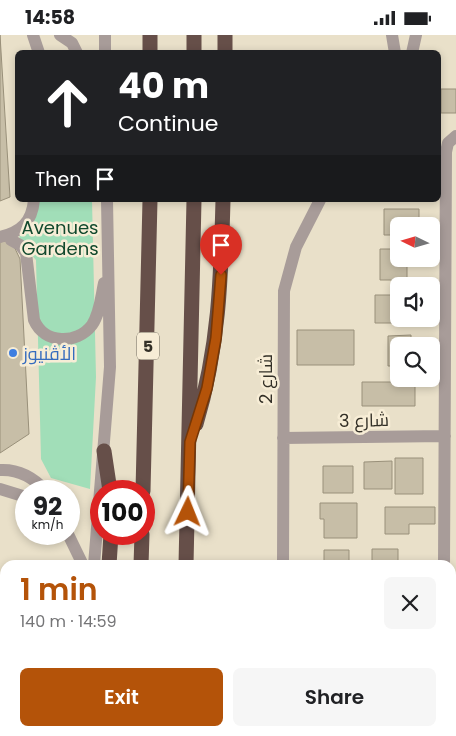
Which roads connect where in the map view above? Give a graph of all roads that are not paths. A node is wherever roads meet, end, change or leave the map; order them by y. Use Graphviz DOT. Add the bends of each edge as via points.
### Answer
graph roads {
  1 [pos="33,35"];
  2 [pos="60,35"];
  3 [pos="105,35"];
  4 [pos="150,35"];
  5 [pos="194,35"];
  6 [pos="225,35"];
  7 [pos="392,35"];
  8 [pos="416,35"];
  9 [pos="32,50"];
  10 [pos="38,50"];
  11 [pos="76,50"];
  12 [pos="105,50"];
  13 [pos="150,50"];
  14 [pos="194,50"];
  15 [pos="225,50"];
  16 [pos="394,50"];
  17 [pos="413,50"];
  18 [pos="456,136"];
  19 [pos="26,202"];
  20 [pos="34,202"];
  21 [pos="107,202"];
  22 [pos="150,202"];
  23 [pos="194,202"];
  24 [pos="223,202"];
  25 [pos="319,202"];
  26 [pos="0,230"];
  27 [pos="5,238"];
  28 [pos="109,259"];
  29 [pos="450,416"];
  30 [pos="445,436"];
  31 [pos="283,438"];
  32 [pos="190,442"];
  33 [pos="104,451"];
  34 [pos="450,467"];
  35 [pos="0,470"];
  36 [pos="34,480"];
  37 [pos="108,480"];
  38 [pos="143,480"];
  39 [pos="0,489"];
  40 [pos="15,494"];
  41 [pos="73,545"];
  42 [pos="110,545"];
  43 [pos="142,545"];
  44 [pos="81,560"];
  45 [pos="94,560"];
  46 [pos="109,560"];
  47 [pos="142,560"];
  48 [pos="186,560"];
  49 [pos="282,560"];
  50 [pos="444,560"];
  1 -- 9 [label="street"];
  1 -- 10 [label="street"];
  2 -- 11 [label="street" via="72,43"];
  3 -- 12 [label="street"];
  4 -- 13 [label="highway"];
  5 -- 14 [label="highway"];
  6 -- 15 [label="highway"];
  7 -- 16 [label="street"];
  8 -- 17 [label="street"];
  18 -- 29 [label="street" via="448,143 446,152"];
  19 -- 26 [label="street" via="21,219"];
  20 -- 27 [label="street" via="25,225"];
  21 -- 28 [label="street"];
  22 -- 38 [label="highway, 5"];
  23 -- 32 [label="highway"];
  24 -- 32 [label="highway" via="216,338 207,388"];
  25 -- 31 [label="street, شارع 2" via="296,247 284,291"];
  27 -- 28 [label="street" via="20,245 26,253 34,320 41,332 53,338 73,338 93,324"];
  28 -- 33 [label="street" via="110,367"];
  29 -- 30 [label="street"];
  30 -- 31 [label="street, شارع 3"];
  30 -- 34 [label="street"];
  31 -- 49 [label="street, شارع 2"];
  32 -- 48 [label="highway"];
  33 -- 37 [label="highway"];
  33 -- 45 [label="street"];
  34 -- 50 [label="street"];
  35 -- 36 [label="street" via="24,473"];
  39 -- 40 [label="street"];
  41 -- 44 [label="street"];
  42 -- 46 [label="highway"];
  43 -- 47 [label="highway"];
}
